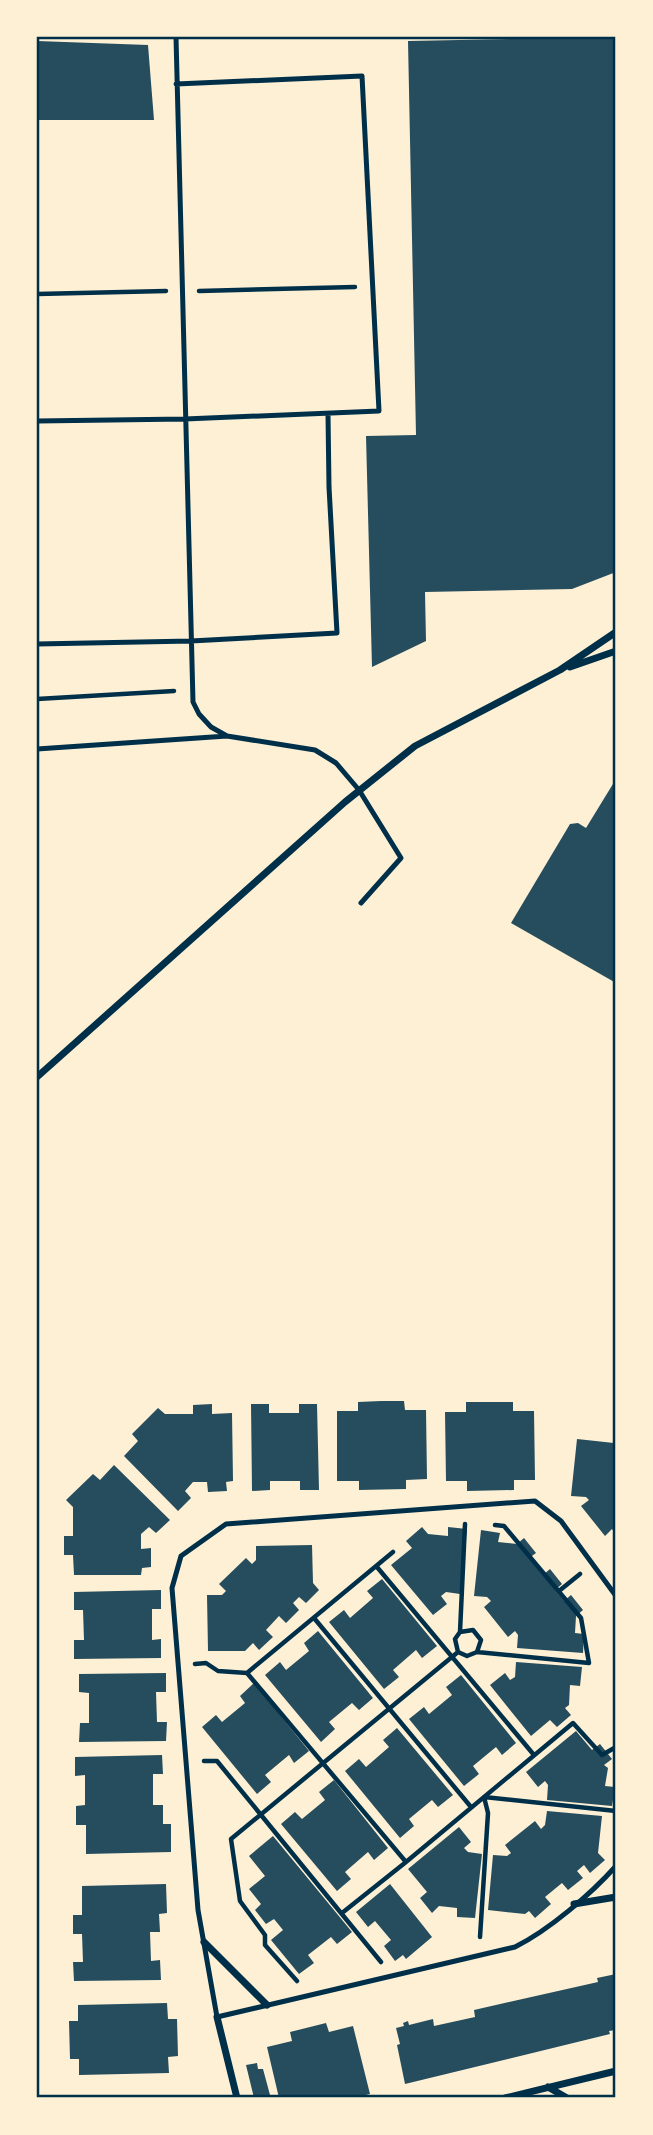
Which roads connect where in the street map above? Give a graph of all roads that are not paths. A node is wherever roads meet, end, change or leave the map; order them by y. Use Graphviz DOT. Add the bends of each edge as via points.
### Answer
graph roads {
  1 [pos="176,37"];
  2 [pos="176,84"];
  3 [pos="328,414"];
  4 [pos="185,419"];
  5 [pos="37,421"];
  6 [pos="616,632"];
  7 [pos="191,641"];
  8 [pos="37,644"];
  9 [pos="616,651"];
  10 [pos="560,670"];
  11 [pos="227,736"];
  12 [pos="37,749"];
  13 [pos="359,790"];
  14 [pos="361,903"];
  15 [pos="37,1077"];
  16 [pos="616,1596"];
  17 [pos="616,1866"];
  18 [pos="616,1897"];
  19 [pos="574,1904"];
  20 [pos="204,1942"];
  21 [pos="267,2005"];
  22 [pos="217,2017"];
  23 [pos="616,2071"];
  24 [pos="548,2088"];
  25 [pos="237,2098"];
  26 [pos="505,2098"];
  27 [pos="567,2098"];
  1 -- 2 [label="lane"];
  2 -- 3 [label="lane" via="362,76 379,411"];
  2 -- 4 [label="lane"];
  3 -- 4 [label="lane"];
  3 -- 7 [label="lane" via="337,633"];
  4 -- 5 [label="lane"];
  4 -- 7 [label="lane"];
  6 -- 10 [label="street"];
  7 -- 8 [label="lane"];
  7 -- 11 [label="lane" via="193,702 211,727"];
  9 -- 10 [label="street"];
  10 -- 13 [label="street" via="415,746"];
  11 -- 12 [label="lane"];
  11 -- 13 [label="lane" via="315,750 336,763"];
  13 -- 14 [label="lane" via="401,858"];
  13 -- 15 [label="street"];
  16 -- 20 [label="lane" via="561,1521 535,1501 226,1524 181,1556 172,1588"];
  17 -- 19 [label="lane"];
  18 -- 19 [label="street"];
  19 -- 21 [label="lane" via="536,1937 515,1947"];
  20 -- 21 [label="street"];
  20 -- 22 [label="lane"];
  21 -- 22 [label="lane"];
  22 -- 25 [label="street"];
  23 -- 24 [label="street"];
  24 -- 26 [label="street"];
  24 -- 27 [label="street"];
}
